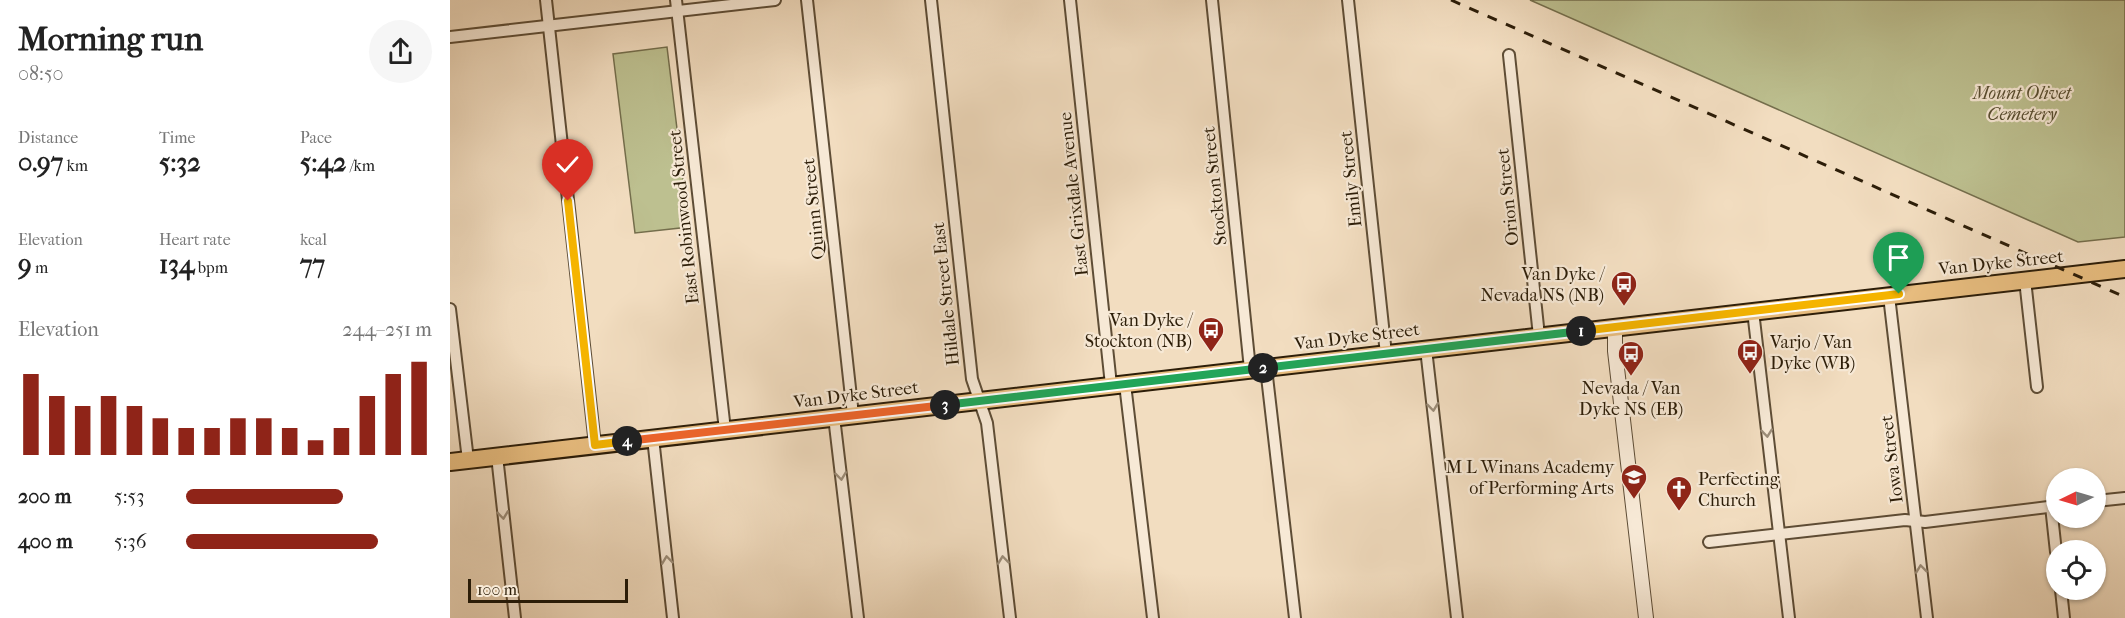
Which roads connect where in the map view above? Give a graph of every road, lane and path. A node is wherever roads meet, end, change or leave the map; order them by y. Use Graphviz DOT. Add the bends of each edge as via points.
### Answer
graph roads {
  1 [pos="546,0"];
  2 [pos="775,0"];
  3 [pos="807,0"];
  4 [pos="931,0"];
  5 [pos="1070,0"];
  6 [pos="1212,0"];
  7 [pos="1348,0"];
  8 [pos="677,6"];
  9 [pos="548,26"];
  10 [pos="450,37"];
  11 [pos="1509,56"];
  12 [pos="2125,269"];
  13 [pos="2025,280"];
  14 [pos="1889,296"];
  15 [pos="450,309"];
  16 [pos="1753,311"];
  17 [pos="1615,327"];
  18 [pos="1539,336"];
  19 [pos="1426,349"];
  20 [pos="1386,354"];
  21 [pos="1258,368"];
  22 [pos="1118,385"];
  23 [pos="2037,387"];
  24 [pos="978,401"];
  25 [pos="854,415"];
  26 [pos="834,417"];
  27 [pos="725,430"];
  28 [pos="653,438"];
  29 [pos="595,445"];
  30 [pos="497,456"];
  31 [pos="468,460"];
  32 [pos="450,462"];
  33 [pos="2125,498"];
  34 [pos="2106,500"];
  35 [pos="2046,507"];
  36 [pos="1915,521"];
  37 [pos="1779,534"];
  38 [pos="1709,542"];
  39 [pos="2062,600"];
  40 [pos="515,618"];
  41 [pos="674,618"];
  42 [pos="858,618"];
  43 [pos="1010,618"];
  44 [pos="1153,618"];
  45 [pos="1295,618"];
  46 [pos="1457,618"];
  47 [pos="1646,618"];
  48 [pos="1789,618"];
  49 [pos="1927,618"];
  50 [pos="2064,618"];
  1 -- 9 [label="street"];
  2 -- 8 [label="street"];
  3 -- 25 [label="street, Quinn Street"];
  4 -- 24 [label="street, Hildale Street East" via="972,379"];
  5 -- 22 [label="street, East Grixdale Avenue"];
  6 -- 21 [label="street, Stockton Street"];
  7 -- 20 [label="street, Emily Street"];
  8 -- 9 [label="street"];
  8 -- 27 [label="street, East Robinwood Street"];
  9 -- 10 [label="street"];
  9 -- 29 [label="street"];
  11 -- 18 [label="street, Orion Street"];
  12 -- 13 [label="main road, Van Dyke Street"];
  13 -- 14 [label="main road, Van Dyke Street"];
  13 -- 23 [label="street"];
  14 -- 16 [label="main road, Van Dyke Street"];
  14 -- 36 [label="street, Iowa Street"];
  15 -- 31 [label="street"];
  16 -- 17 [label="main road, Van Dyke Street"];
  16 -- 37 [label="street, one-way"];
  17 -- 18 [label="main road, Van Dyke Street"];
  17 -- 47 [label="street"];
  18 -- 19 [label="main road, Van Dyke Street"];
  19 -- 20 [label="main road, Van Dyke Street"];
  19 -- 46 [label="street, one-way"];
  20 -- 21 [label="main road, Van Dyke Street"];
  21 -- 22 [label="main road, Van Dyke Street"];
  21 -- 45 [label="street, Stockton Street"];
  22 -- 24 [label="main road, Van Dyke Street"];
  22 -- 44 [label="street, East Grixdale Avenue"];
  24 -- 25 [label="main road, Van Dyke Street"];
  43 -- 24 [label="street, Hildale Street East, one-way" via="987,423"];
  25 -- 26 [label="main road, Van Dyke Street"];
  26 -- 27 [label="main road, Van Dyke Street"];
  26 -- 42 [label="street, one-way"];
  27 -- 28 [label="main road, Van Dyke Street"];
  28 -- 29 [label="main road, Van Dyke Street"];
  41 -- 28 [label="street, one-way"];
  29 -- 30 [label="main road, Van Dyke Street"];
  30 -- 31 [label="main road, Van Dyke Street"];
  30 -- 40 [label="street, one-way"];
  31 -- 32 [label="main road, Van Dyke Street"];
  33 -- 34 [label="street"];
  35 -- 36 [label="street"];
  36 -- 37 [label="street"];
  49 -- 36 [label="street, Iowa Street, one-way"];
  37 -- 38 [label="street"];
  37 -- 48 [label="street"];
  39 -- 50 [label="street"];
}
